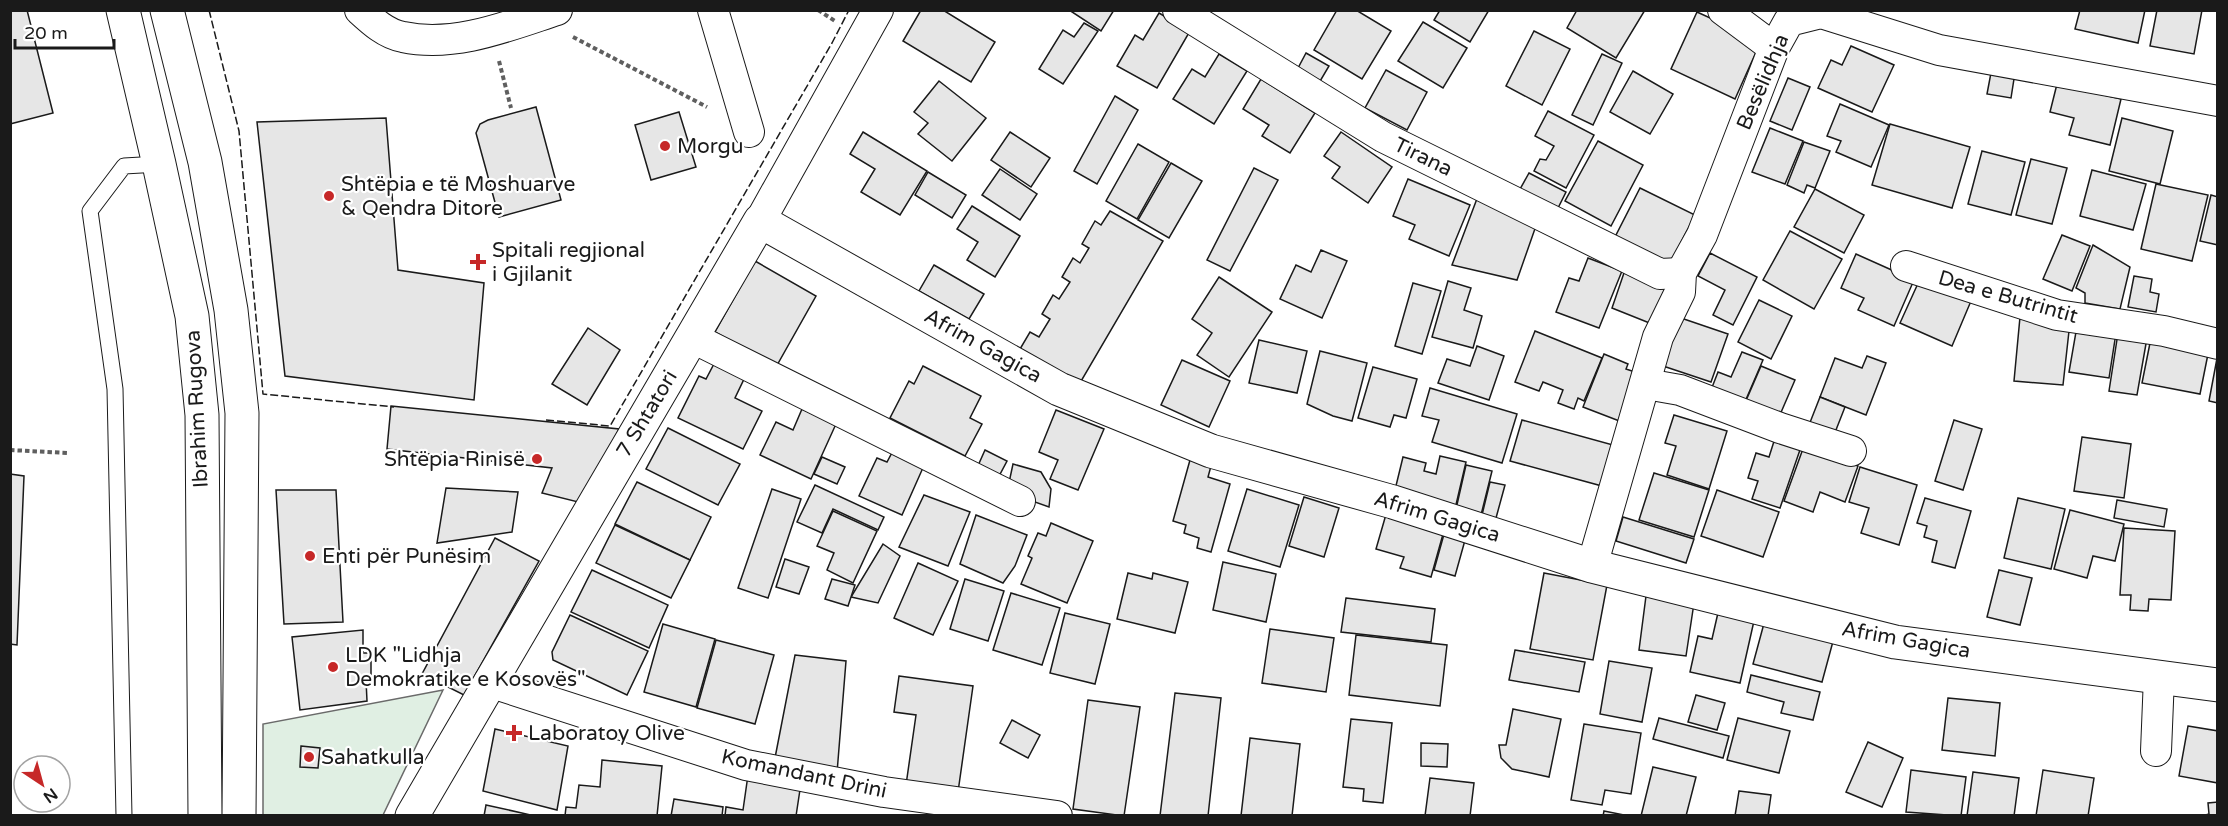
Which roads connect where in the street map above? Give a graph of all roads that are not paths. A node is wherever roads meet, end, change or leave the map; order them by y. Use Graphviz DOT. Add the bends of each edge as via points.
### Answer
graph roads {
  1 [pos="123,10"];
  2 [pos="167,10"];
  3 [pos="360,10"];
  4 [pos="713,10"];
  5 [pos="878,10"];
  6 [pos="1178,10"];
  7 [pos="1723,10"];
  8 [pos="546,14"];
  9 [pos="1774,48"];
  10 [pos="2217,101"];
  11 [pos="749,132"];
  12 [pos="159,164"];
  13 [pos="760,221"];
  14 [pos="1906,266"];
  15 [pos="1681,273"];
  16 [pos="693,338"];
  17 [pos="2217,344"];
  18 [pos="1646,384"];
  19 [pos="1851,451"];
  20 [pos="1020,501"];
  21 [pos="1592,566"];
  22 [pos="2159,677"];
  23 [pos="489,682"];
  24 [pos="2217,685"];
  25 [pos="2156,751"];
  26 [pos="124,816"];
  27 [pos="205,816"];
  28 [pos="239,816"];
  29 [pos="412,816"];
  30 [pos="1057,816"];
  1 -- 12 [label="street, Ibrahim Rugova"];
  2 -- 28 [label="street, Ibrahim Rugova" via="205,162 231,310 242,413"];
  3 -- 8 [label="street" via="387,31 402,37 457,38 492,32"];
  4 -- 11 [label="street"];
  5 -- 13 [label="street, 7 Shtatori"];
  6 -- 15 [label="street, Tirana" via="1383,137 1660,274"];
  7 -- 9 [label="street"];
  9 -- 10 [label="street, Besëlidhja" via="1789,21 1821,13 1939,50"];
  9 -- 15 [label="street, Besëlidhja" via="1702,235"];
  12 -- 26 [label="lane" via="124,166 90,211 115,389"];
  12 -- 27 [label="street, Ibrahim Rugova" via="192,316 202,415"];
  13 -- 16 [label="street, 7 Shtatori"];
  13 -- 21 [label="street, Afrim Gagica" via="1070,393 1211,451 1393,502"];
  14 -- 17 [label="street, Dea e Butrintit" via="2057,315"];
  15 -- 18 [label="street, Besëlidhja" via="1680,292 1658,338"];
  16 -- 20 [label="street"];
  16 -- 23 [label="street, 7 Shtatori"];
  18 -- 19 [label="street" via="1680,390"];
  18 -- 21 [label="street, Besëlidhja"];
  21 -- 22 [label="street, Afrim Gagica" via="1895,642"];
  22 -- 24 [label="street, Afrim Gagica"];
  22 -- 25 [label="street"];
  23 -- 29 [label="street, 7 Shtatori"];
  23 -- 30 [label="street, Komandant Drini" via="746,765 884,792"];
}
